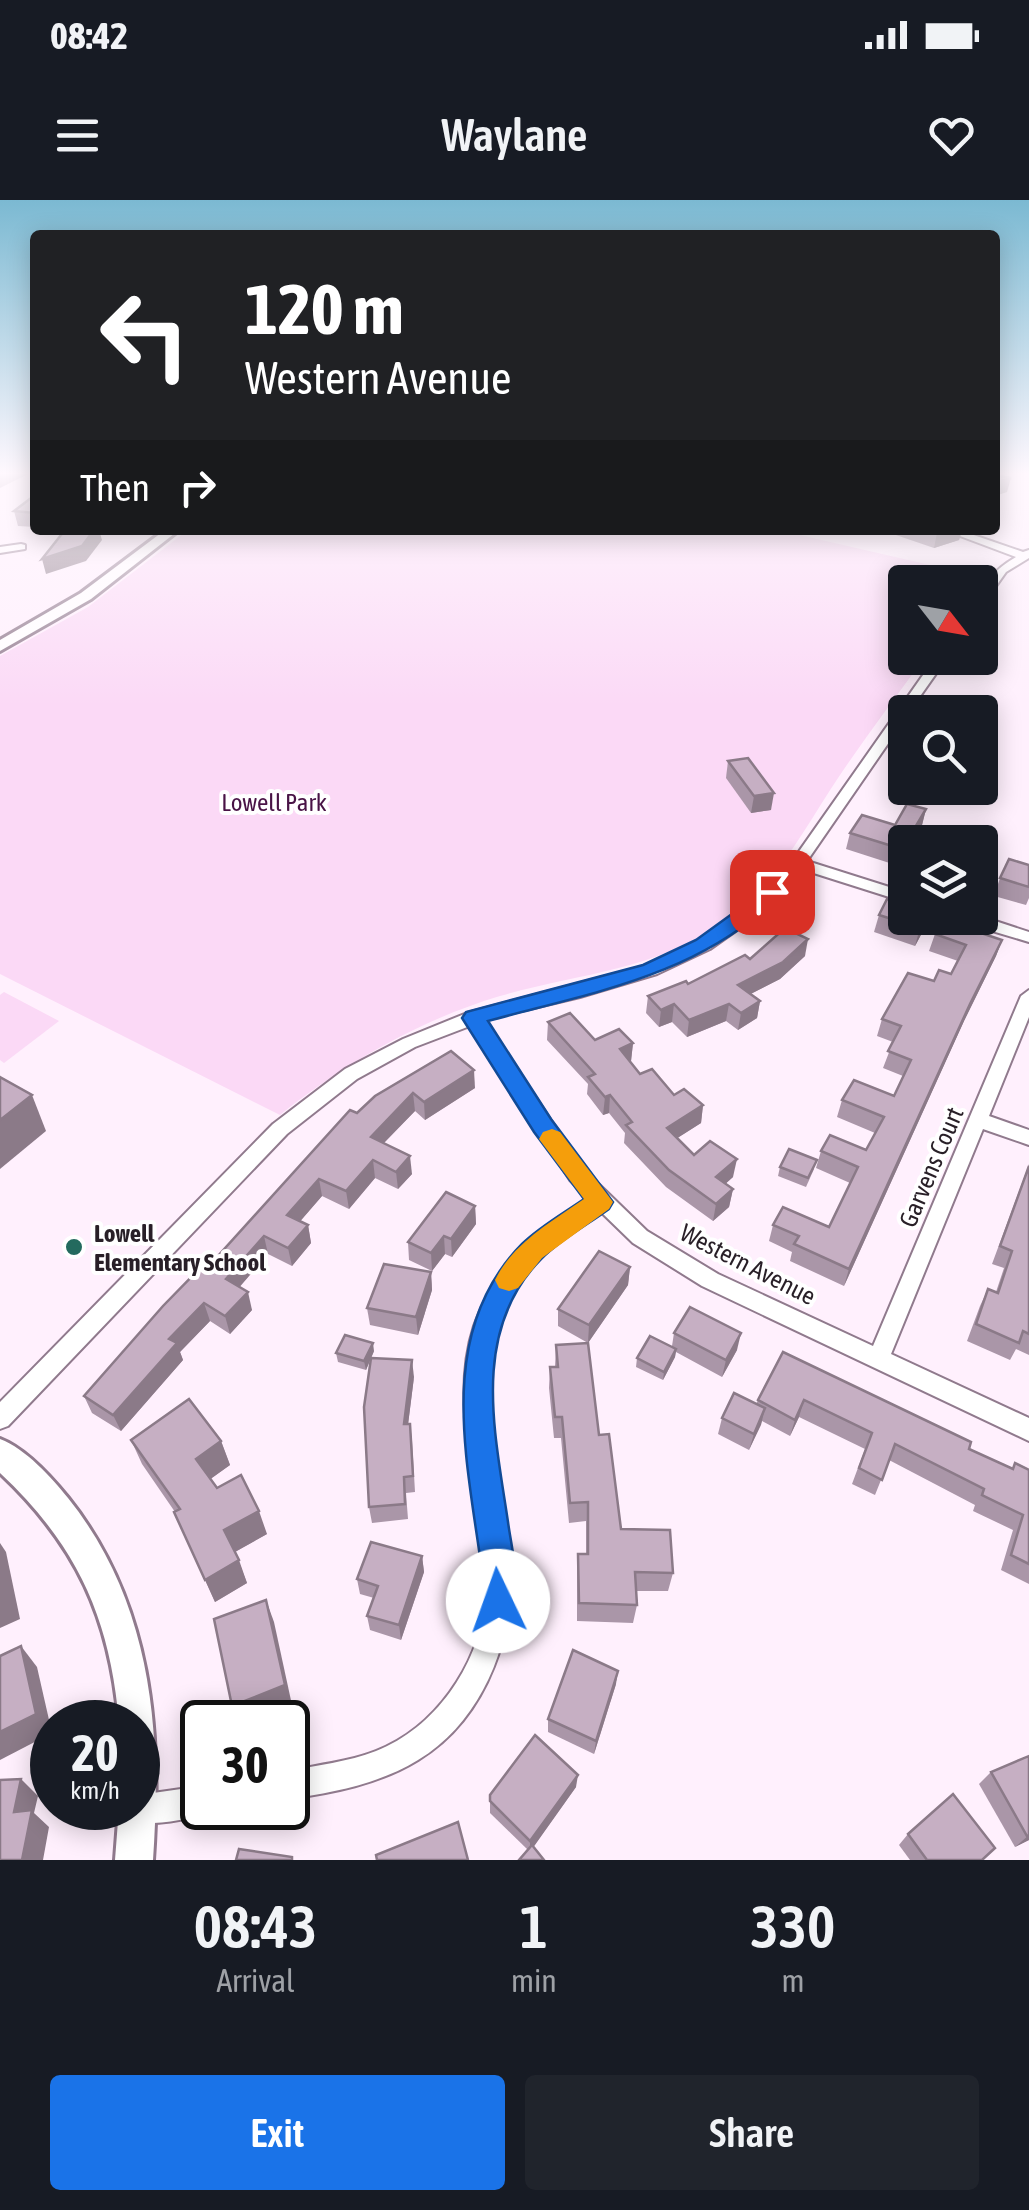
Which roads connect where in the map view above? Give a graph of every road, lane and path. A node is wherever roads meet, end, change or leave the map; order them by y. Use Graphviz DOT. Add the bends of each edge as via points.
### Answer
graph roads {
  1 [pos="145,551"];
  2 [pos="1026,554"];
  3 [pos="998,576"];
  4 [pos="0,646"];
  5 [pos="929,675"];
  6 [pos="798,863"];
  7 [pos="888,892"];
  8 [pos="998,927"];
  9 [pos="1029,937"];
  10 [pos="1029,996"];
  11 [pos="474,1018"];
  12 [pos="978,1118"];
  13 [pos="1029,1138"];
  14 [pos="600,1202"];
  15 [pos="879,1357"];
  16 [pos="0,1418"];
  17 [pos="1029,1430"];
  18 [pos="0,1452"];
  19 [pos="137,1700"];
  20 [pos="310,1780"];
  21 [pos="137,1830"];
  22 [pos="134,1860"];
  1 -- 4 [label="street" via="86,596"];
  2 -- 3 [label="street"];
  5 -- 6 [label="street"];
  6 -- 7 [label="street"];
  6 -- 11 [label="street" via="748,915 687,954"];
  8 -- 9 [label="street"];
  10 -- 12 [label="street, Garvens Court"];
  11 -- 14 [label="street, Western Avenue"];
  11 -- 16 [label="street" via="382,1056 300,1112"];
  12 -- 13 [label="street"];
  12 -- 15 [label="street, Garvens Court"];
  14 -- 15 [label="street, Western Avenue" via="683,1266"];
  14 -- 20 [label="street" via="533,1250 508,1280 485,1331 476,1398 500,1579 493,1629 475,1678 427,1735 386,1762"];
  15 -- 17 [label="street, Western Avenue"];
  18 -- 19 [label="street" via="72,1524 112,1604"];
  21 -- 22 [label="street"];
}
